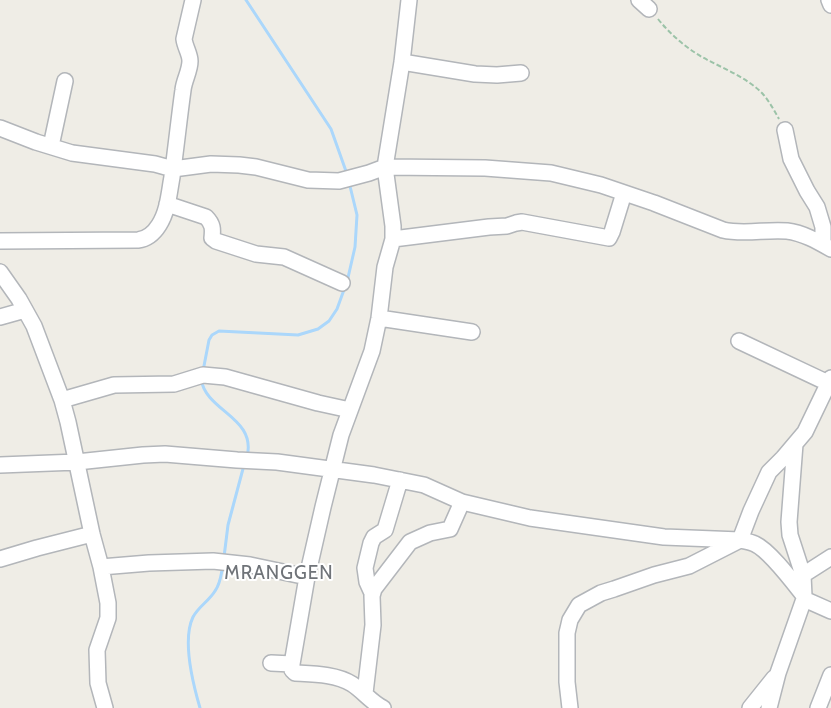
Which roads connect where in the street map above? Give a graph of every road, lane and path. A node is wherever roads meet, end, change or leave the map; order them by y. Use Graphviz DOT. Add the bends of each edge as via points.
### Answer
graph roads {
  1 [pos="192,0"];
  2 [pos="408,0"];
  3 [pos="829,0"];
  4 [pos="644,5"];
  5 [pos="831,5"];
  6 [pos="402,62"];
  7 [pos="521,73"];
  8 [pos="65,81"];
  9 [pos="0,128"];
  10 [pos="785,130"];
  11 [pos="51,146"];
  12 [pos="385,167"];
  13 [pos="173,169"];
  14 [pos="624,193"];
  15 [pos="167,204"];
  16 [pos="393,239"];
  17 [pos="0,241"];
  18 [pos="827,247"];
  19 [pos="0,272"];
  20 [pos="342,283"];
  21 [pos="25,310"];
  22 [pos="0,317"];
  23 [pos="379,318"];
  24 [pos="472,332"];
  25 [pos="738,341"];
  26 [pos="828,388"];
  27 [pos="62,400"];
  28 [pos="350,410"];
  29 [pos="795,444"];
  30 [pos="77,462"];
  31 [pos="0,465"];
  32 [pos="332,469"];
  33 [pos="400,480"];
  34 [pos="462,502"];
  35 [pos="92,534"];
  36 [pos="740,540"];
  37 [pos="831,557"];
  38 [pos="0,559"];
  39 [pos="101,567"];
  40 [pos="803,575"];
  41 [pos="306,577"];
  42 [pos="372,593"];
  43 [pos="804,597"];
  44 [pos="831,611"];
  45 [pos="271,663"];
  46 [pos="292,664"];
  47 [pos="778,673"];
  48 [pos="831,675"];
  49 [pos="365,694"];
  50 [pos="104,708"];
  51 [pos="383,708"];
  52 [pos="570,708"];
  53 [pos="750,708"];
  54 [pos="769,708"];
  55 [pos="819,708"];
  1 -- 13 [label="street" via="184,39 190,70 183,87"];
  2 -- 6 [label="street"];
  3 -- 5 [label="street"];
  4 -- 10 [label="path" via="668,31 700,55 741,77 760,92"];
  6 -- 7 [label="street" via="475,74"];
  6 -- 12 [label="street"];
  8 -- 11 [label="street"];
  9 -- 11 [label="street"];
  10 -- 18 [label="street" via="791,159 817,206"];
  11 -- 13 [label="street" via="72,153"];
  12 -- 13 [label="street" via="339,181 308,180 239,165 211,164"];
  12 -- 14 [label="street" via="485,168 551,173"];
  12 -- 16 [label="street"];
  13 -- 15 [label="street"];
  14 -- 16 [label="street" via="609,238 522,222"];
  14 -- 18 [label="street" via="723,230 786,231 802,234"];
  15 -- 17 [label="street" via="159,225 145,239"];
  15 -- 20 [label="street" via="206,217 213,227 212,238 216,242 256,254 284,257"];
  16 -- 23 [label="street" via="385,267"];
  19 -- 21 [label="street"];
  21 -- 22 [label="street"];
  21 -- 27 [label="street"];
  23 -- 24 [label="street"];
  23 -- 28 [label="street" via="372,351"];
  25 -- 26 [label="street"];
  26 -- 29 [label="street"];
  27 -- 28 [label="street" via="114,385 174,384 203,375"];
  27 -- 30 [label="street"];
  28 -- 32 [label="street"];
  29 -- 36 [label="street" via="769,472"];
  29 -- 40 [label="street" via="789,528"];
  30 -- 31 [label="street"];
  30 -- 32 [label="street" via="165,454"];
  30 -- 35 [label="street"];
  32 -- 33 [label="street"];
  32 -- 41 [label="street"];
  33 -- 34 [label="street" via="424,485"];
  33 -- 42 [label="street" via="385,530 371,542 365,568"];
  34 -- 36 [label="street" via="530,518 664,538"];
  34 -- 42 [label="street" via="450,529 410,542"];
  35 -- 38 [label="street"];
  35 -- 39 [label="street"];
  36 -- 43 [label="street" via="756,544 769,554"];
  36 -- 52 [label="street" via="689,566 601,593 579,605 567,633"];
  37 -- 40 [label="street"];
  39 -- 41 [label="street" via="213,561"];
  39 -- 50 [label="street" via="108,603 108,618 97,650 98,683"];
  40 -- 43 [label="street"];
  41 -- 46 [label="street"];
  42 -- 49 [label="street" via="373,625"];
  43 -- 44 [label="street"];
  43 -- 47 [label="street"];
  45 -- 46 [label="street"];
  46 -- 49 [label="street" via="295,673 337,678 351,683"];
  47 -- 53 [label="street"];
  47 -- 54 [label="street"];
  48 -- 55 [label="street"];
  49 -- 51 [label="street"];
}
